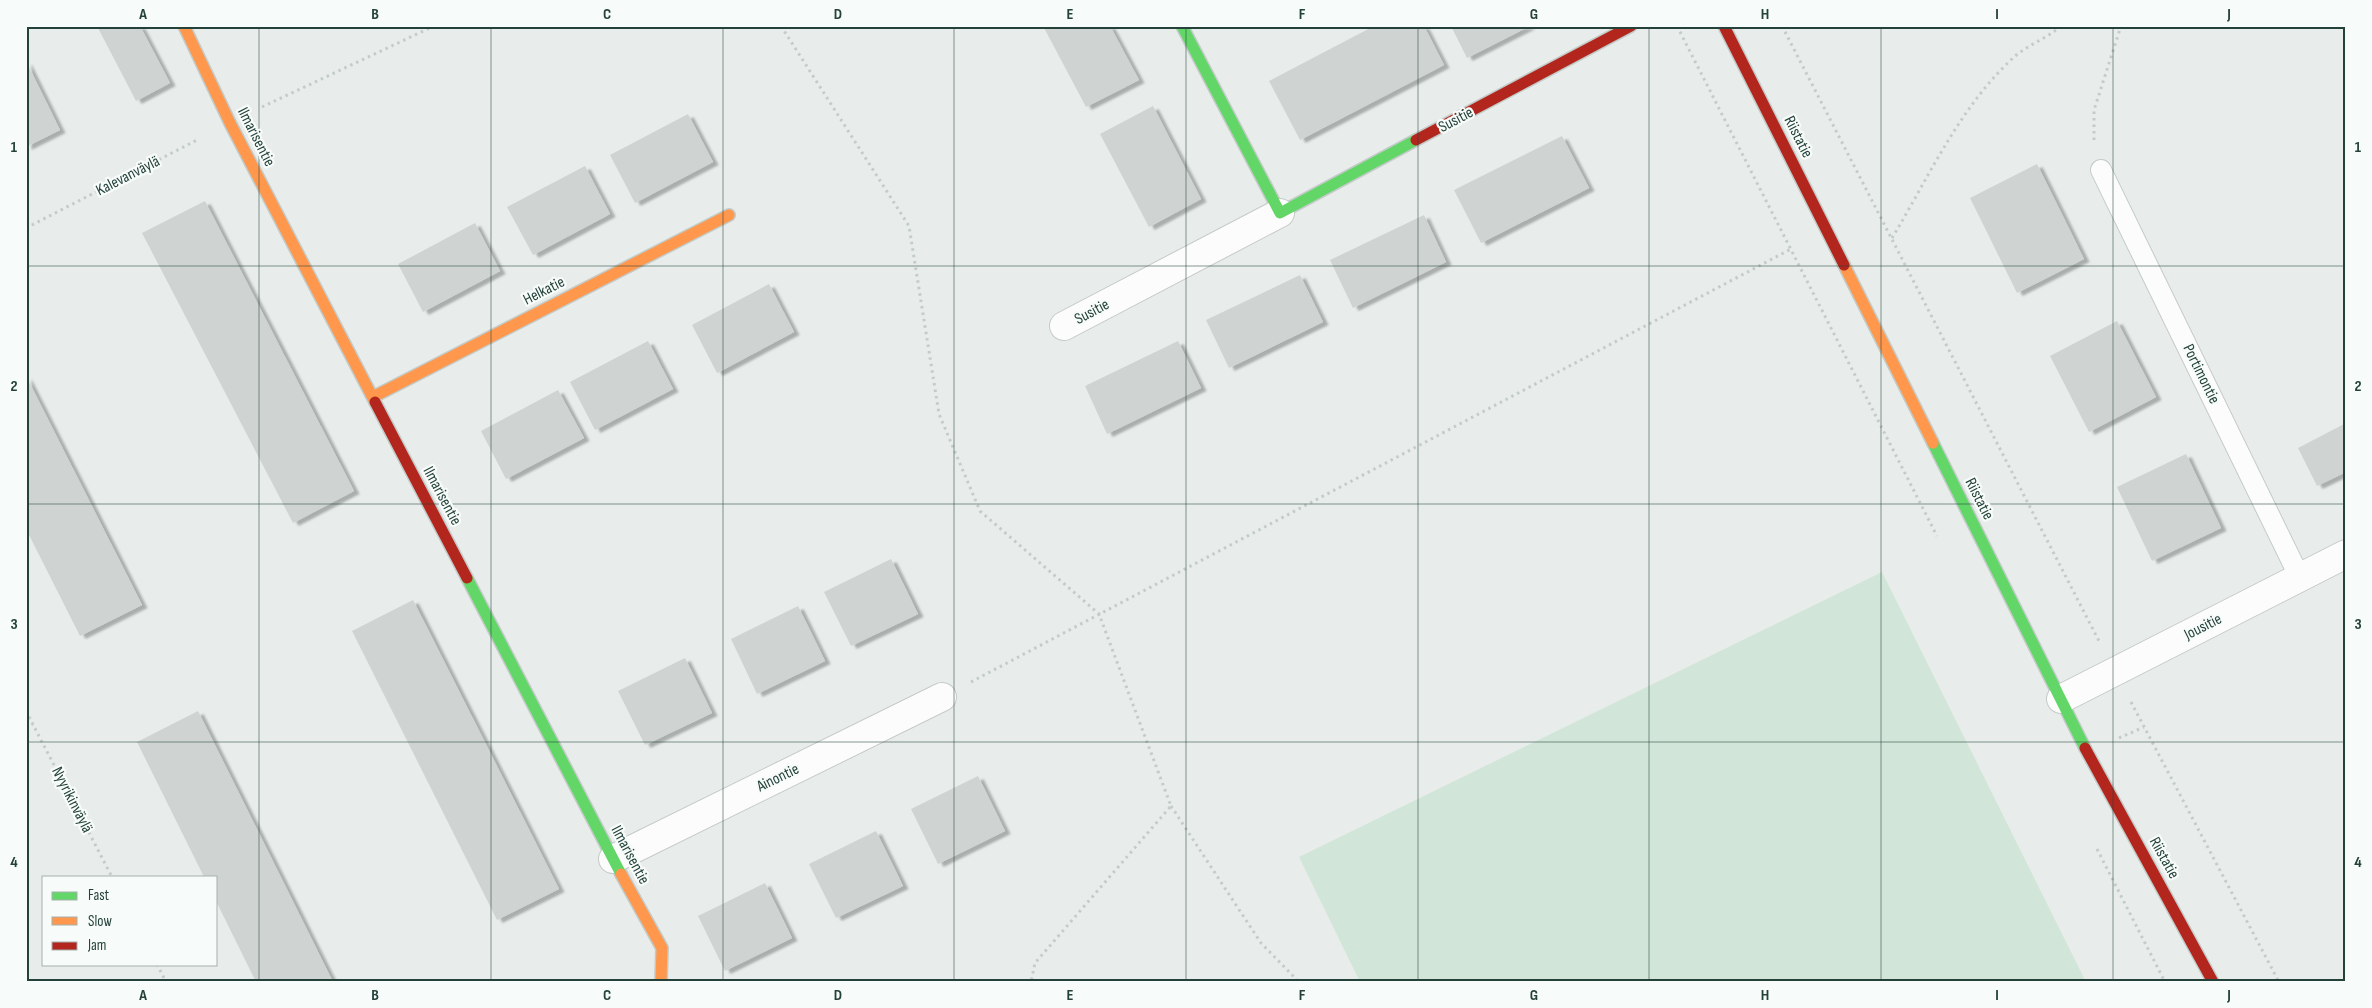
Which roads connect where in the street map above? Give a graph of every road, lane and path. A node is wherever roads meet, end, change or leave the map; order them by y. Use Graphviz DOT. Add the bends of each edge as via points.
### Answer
graph roads {
  1 [pos="184,26"];
  2 [pos="434,26"];
  3 [pos="781,26"];
  4 [pos="1182,26"];
  5 [pos="1631,26"];
  6 [pos="1677,26"];
  7 [pos="1724,26"];
  8 [pos="1782,26"];
  9 [pos="2060,26"];
  10 [pos="2121,26"];
  11 [pos="230,123"];
  12 [pos="2101,170"];
  13 [pos="1280,213"];
  14 [pos="730,215"];
  15 [pos="26,228"];
  16 [pos="1826,230"];
  17 [pos="1892,238"];
  18 [pos="1790,250"];
  19 [pos="1064,326"];
  20 [pos="372,397"];
  21 [pos="1940,543"];
  22 [pos="2346,554"];
  23 [pos="2300,578"];
  24 [pos="1099,614"];
  25 [pos="2114,672"];
  26 [pos="942,697"];
  27 [pos="2061,699"];
  28 [pos="26,711"];
  29 [pos="33,724"];
  30 [pos="26,727"];
  31 [pos="1171,806"];
  32 [pos="2094,843"];
  33 [pos="613,859"];
  34 [pos="111,876"];
  35 [pos="158,966"];
  36 [pos="166,982"];
  37 [pos="661,982"];
  38 [pos="1031,982"];
  39 [pos="1299,982"];
  40 [pos="2165,982"];
  41 [pos="2213,982"];
  42 [pos="2279,982"];
  1 -- 11 [label="street, Ilmarisentie"];
  2 -- 11 [label="path, Kalevanväylä"];
  3 -- 24 [label="path" via="909,226 939,414 980,511"];
  4 -- 13 [label="street"];
  5 -- 13 [label="street, Susitie"];
  6 -- 18 [label="path"];
  7 -- 16 [label="street, Riistatie"];
  8 -- 17 [label="path"];
  9 -- 17 [label="path" via="2015,56 1983,89 1951,135"];
  10 -- 12 [label="path" via="2094,110 2094,145"];
  11 -- 15 [label="path, Kalevanväylä"];
  11 -- 20 [label="street, Ilmarisentie"];
  12 -- 23 [label="lane, Portimontie"];
  13 -- 19 [label="street, Susitie"];
  14 -- 20 [label="street, Helkatie"];
  16 -- 18 [label="path"];
  16 -- 27 [label="street, Riistatie"];
  17 -- 25 [label="path"];
  18 -- 21 [label="path"];
  18 -- 24 [label="path"];
  20 -- 33 [label="street, Ilmarisentie"];
  22 -- 23 [label="street, Jousitie"];
  23 -- 25 [label="street, Jousitie"];
  24 -- 26 [label="path"];
  24 -- 31 [label="path"];
  25 -- 27 [label="street, Jousitie"];
  25 -- 42 [label="path"];
  26 -- 33 [label="street, Ainontie"];
  27 -- 41 [label="street, Riistatie"];
  28 -- 29 [label="path"];
  29 -- 30 [label="path"];
  29 -- 34 [label="path, Nyyrikinväylä"];
  31 -- 38 [label="path" via="1035,963"];
  31 -- 39 [label="path" via="1261,943"];
  32 -- 40 [label="path"];
  33 -- 37 [label="street, Ilmarisentie" via="662,948"];
  35 -- 36 [label="path"];
}
